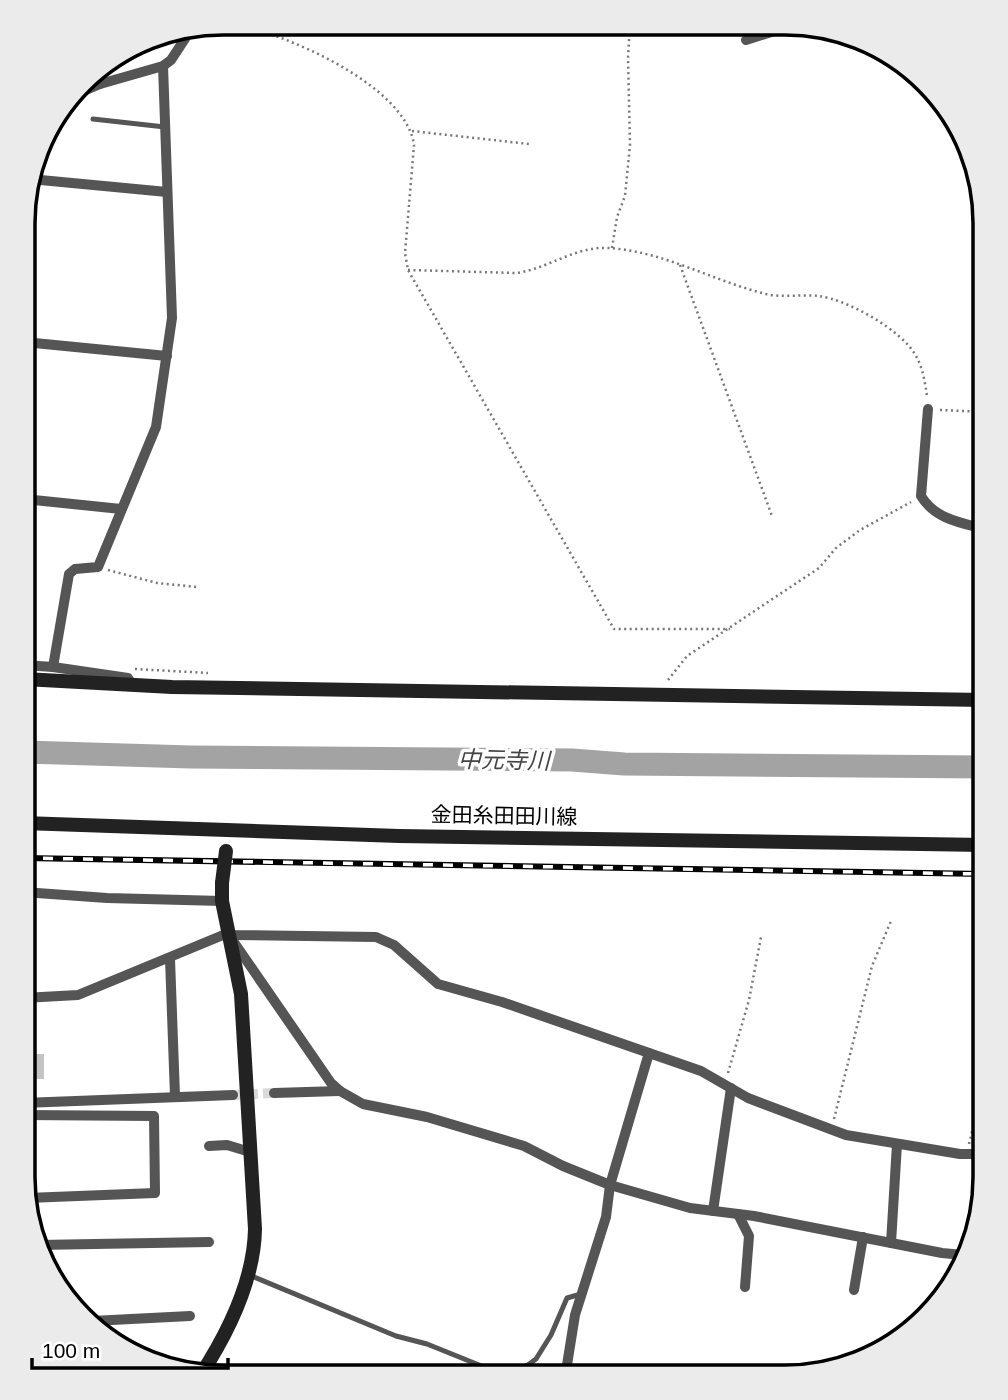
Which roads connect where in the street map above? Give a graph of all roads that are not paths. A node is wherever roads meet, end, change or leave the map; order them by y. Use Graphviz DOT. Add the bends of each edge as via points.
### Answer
graph roads {
  1 [pos="762,35"];
  2 [pos="185,39"];
  3 [pos="746,40"];
  4 [pos="163,66"];
  5 [pos="100,84"];
  6 [pos="95,86"];
  7 [pos="93,119"];
  8 [pos="165,127"];
  9 [pos="40,180"];
  10 [pos="167,192"];
  11 [pos="35,343"];
  12 [pos="167,356"];
  13 [pos="928,409"];
  14 [pos="35,500"];
  15 [pos="121,509"];
  16 [pos="973,525"];
  17 [pos="35,666"];
  18 [pos="53,667"];
  19 [pos="35,680"];
  20 [pos="132,686"];
  21 [pos="973,700"];
  22 [pos="35,823"];
  23 [pos="228,831"];
  24 [pos="973,845"];
  25 [pos="35,893"];
  26 [pos="222,901"];
  27 [pos="230,935"];
  28 [pos="170,959"];
  29 [pos="35,997"];
  30 [pos="649,1053"];
  31 [pos="728,1087"];
  32 [pos="340,1091"];
  33 [pos="274,1093"];
  34 [pos="233,1095"];
  35 [pos="176,1096"];
  36 [pos="35,1102"];
  37 [pos="35,1115"];
  38 [pos="897,1144"];
  39 [pos="209,1146"];
  40 [pos="250,1152"];
  41 [pos="973,1154"];
  42 [pos="610,1185"];
  43 [pos="36,1198"];
  44 [pos="713,1211"];
  45 [pos="738,1214"];
  46 [pos="863,1237"];
  47 [pos="209,1242"];
  48 [pos="891,1243"];
  49 [pos="48,1245"];
  50 [pos="956,1254"];
  51 [pos="249,1275"];
  52 [pos="745,1287"];
  53 [pos="854,1290"];
  54 [pos="583,1293"];
  55 [pos="190,1316"];
  56 [pos="102,1320"];
  57 [pos="207,1364"];
  58 [pos="479,1365"];
  59 [pos="528,1365"];
  60 [pos="567,1365"];
  1 -- 3 [label="street"];
  2 -- 4 [label="street"];
  4 -- 5 [label="street"];
  4 -- 8 [label="street"];
  5 -- 6 [label="street"];
  7 -- 8 [label="lane"];
  8 -- 10 [label="street"];
  9 -- 10 [label="street"];
  10 -- 12 [label="street" via="172,318"];
  11 -- 12 [label="street"];
  12 -- 15 [label="street" via="156,427"];
  13 -- 16 [label="street" via="921,496 928,507 945,517"];
  14 -- 15 [label="street"];
  15 -- 18 [label="street" via="99,568 75,569 69,574"];
  17 -- 18 [label="street"];
  18 -- 20 [label="street" via="128,678"];
  19 -- 20 [label="street"];
  20 -- 21 [label="street"];
  22 -- 23 [label="street, 金田糸田田川線"];
  23 -- 24 [label="street, 金田糸田田川線"];
  23 -- 26 [label="street, bridge"];
  25 -- 26 [label="street"];
  26 -- 27 [label="street"];
  27 -- 28 [label="street"];
  27 -- 30 [label="street" via="376,937 394,945 438,984"];
  27 -- 32 [label="street"];
  27 -- 40 [label="street" via="241,994"];
  28 -- 29 [label="street" via="78,995"];
  28 -- 35 [label="street"];
  30 -- 31 [label="street" via="701,1071"];
  30 -- 42 [label="street"];
  31 -- 38 [label="street" via="846,1135"];
  31 -- 44 [label="street"];
  32 -- 33 [label="street"];
  32 -- 42 [label="street" via="363,1104 427,1117 524,1146"];
  34 -- 35 [label="street"];
  35 -- 36 [label="street"];
  37 -- 43 [label="street" via="154,1116 155,1193"];
  38 -- 41 [label="street"];
  38 -- 48 [label="street"];
  39 -- 40 [label="street" via="227,1145"];
  40 -- 51 [label="street" via="255,1228"];
  42 -- 44 [label="street"];
  42 -- 54 [label="street" via="606,1217"];
  44 -- 45 [label="street"];
  45 -- 46 [label="street"];
  45 -- 52 [label="street" via="749,1236"];
  46 -- 48 [label="street"];
  46 -- 53 [label="street"];
  47 -- 49 [label="street"];
  48 -- 50 [label="street"];
  51 -- 57 [label="street"];
  51 -- 58 [label="lane"];
  54 -- 59 [label="lane" via="567,1298 551,1335"];
  54 -- 60 [label="street"];
  55 -- 56 [label="street"];
}
